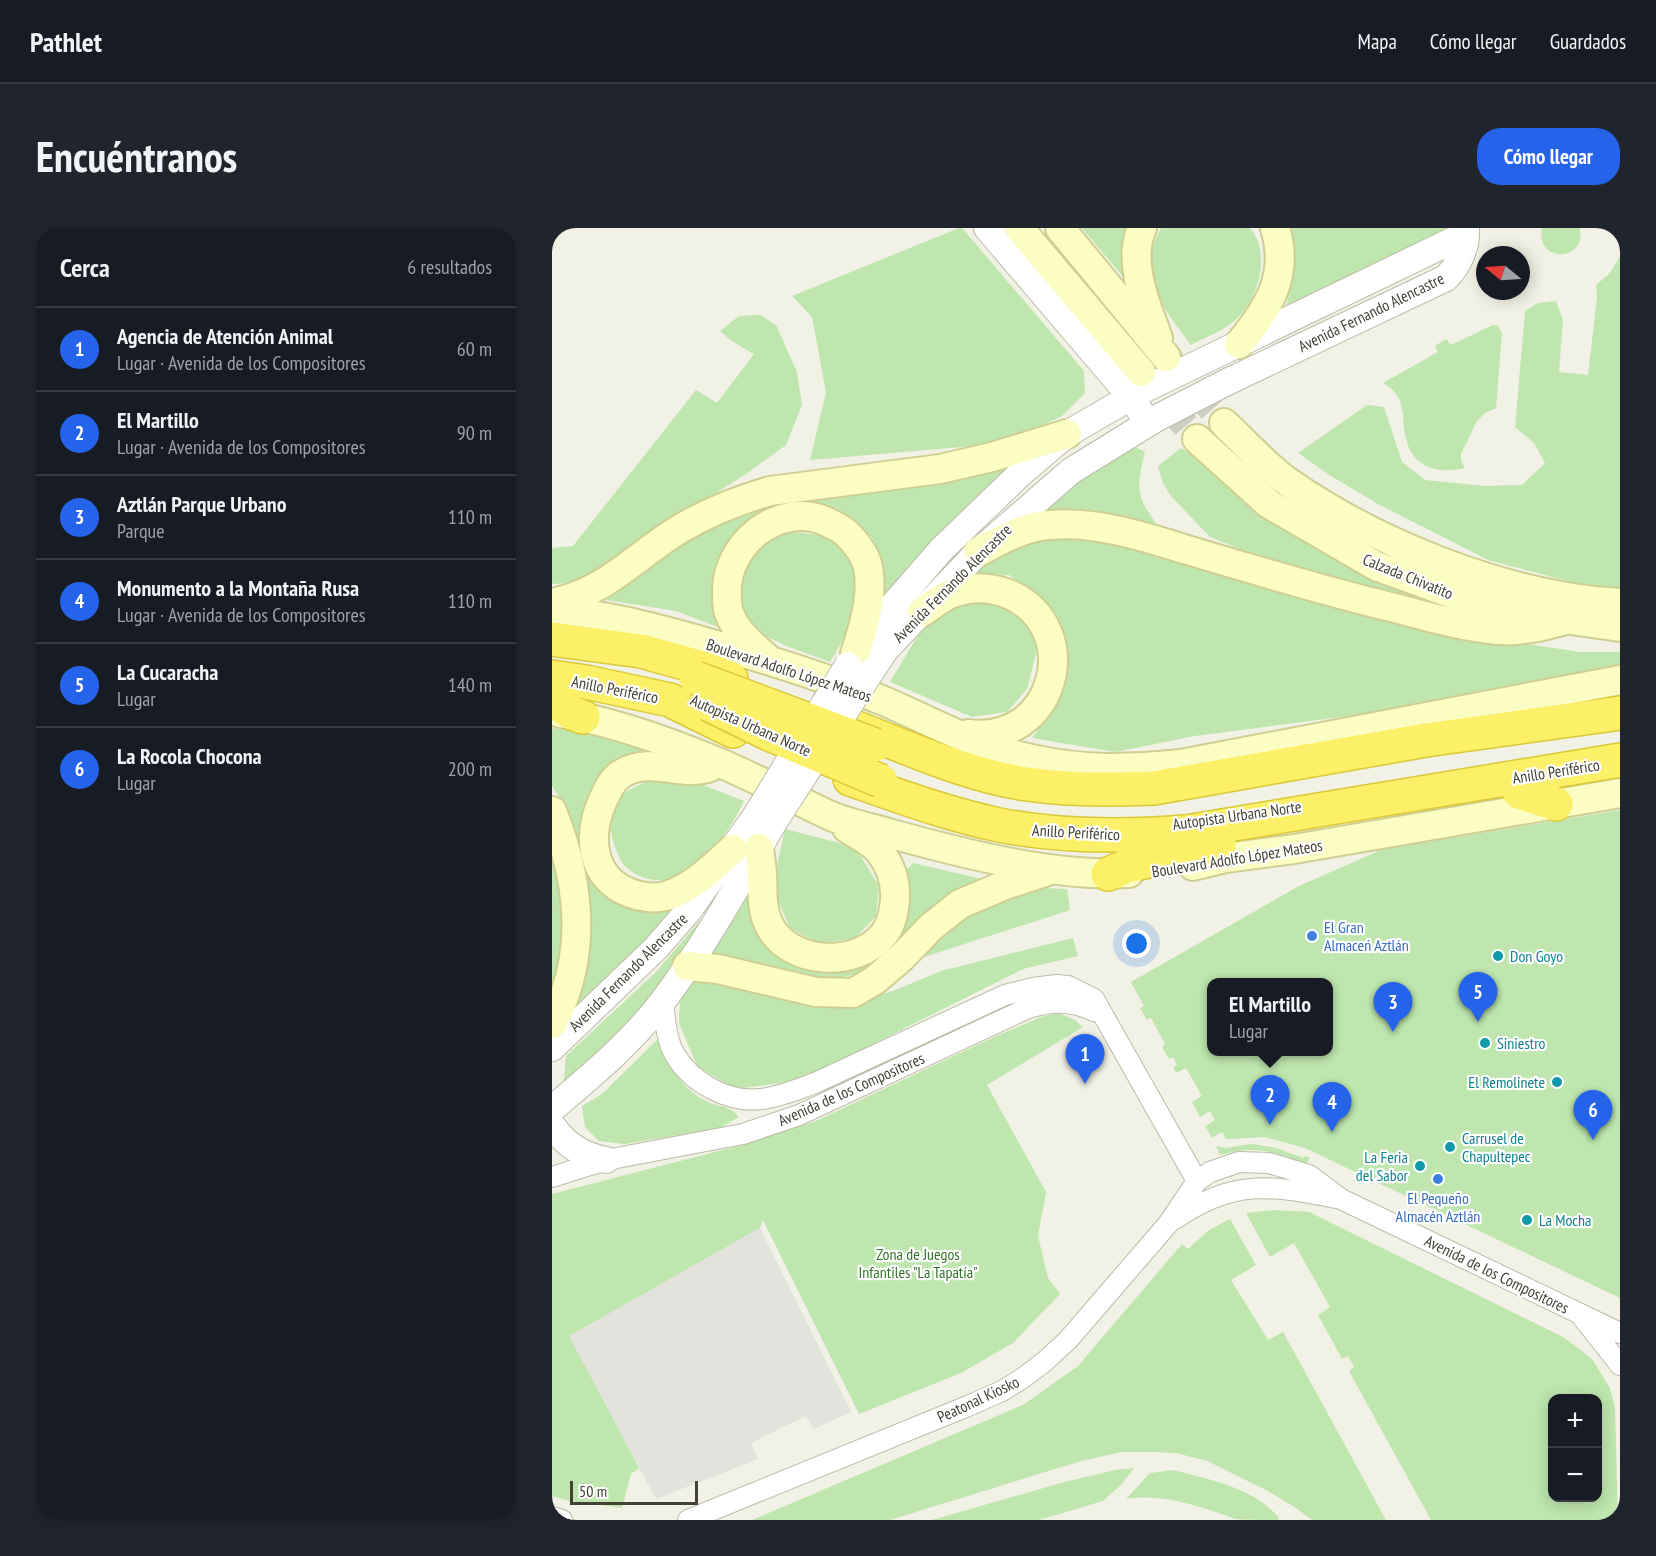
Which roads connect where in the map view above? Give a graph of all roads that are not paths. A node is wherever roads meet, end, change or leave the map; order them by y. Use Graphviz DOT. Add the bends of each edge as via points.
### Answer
graph roads {
  1 [pos="987,228"];
  2 [pos="1019,228"];
  3 [pos="1060,228"];
  4 [pos="1142,228"];
  5 [pos="1275,228"];
  6 [pos="1466,231"];
  7 [pos="1239,344"];
  8 [pos="1136,384"];
  9 [pos="1224,423"];
  10 [pos="1148,424"];
  11 [pos="1067,434"];
  12 [pos="1197,439"];
  13 [pos="978,552"];
  14 [pos="552,603"];
  15 [pos="1620,603"];
  16 [pos="552,611"];
  17 [pos="922,612"];
  18 [pos="1565,620"];
  19 [pos="1620,627"];
  20 [pos="552,639"];
  21 [pos="552,648"];
  22 [pos="771,661"];
  23 [pos="857,664"];
  24 [pos="552,668"];
  25 [pos="552,677"];
  26 [pos="1620,680"];
  27 [pos="1620,699"];
  28 [pos="552,700"];
  29 [pos="1620,713"];
  30 [pos="568,715"];
  31 [pos="1620,726"];
  32 [pos="954,732"];
  33 [pos="1620,752"];
  34 [pos="1223,756"];
  35 [pos="1620,760"];
  36 [pos="721,763"];
  37 [pos="1620,774"];
  38 [pos="1620,793"];
  39 [pos="1554,795"];
  40 [pos="552,811"];
  41 [pos="834,817"];
  42 [pos="746,849"];
  43 [pos="1054,870"];
  44 [pos="1108,874"];
  45 [pos="687,966"];
  46 [pos="663,1001"];
  47 [pos="1106,1019"];
  48 [pos="552,1024"];
  49 [pos="552,1048"];
  50 [pos="552,1109"];
  51 [pos="552,1125"];
  52 [pos="606,1160"];
  53 [pos="552,1176"];
  54 [pos="1197,1181"];
  55 [pos="1341,1199"];
  56 [pos="1168,1224"];
  57 [pos="1580,1314"];
  58 [pos="1620,1333"];
  59 [pos="1620,1365"];
  60 [pos="552,1517"];
  61 [pos="562,1520"];
  62 [pos="688,1520"];
  1 -- 8 [label="street"];
  2 -- 8 [label="main road"];
  3 -- 4 [label="main road" via="1166,357 1138,272 1137,249"];
  5 -- 7 [label="main road" via="1280,256 1272,298"];
  6 -- 7 [label="street, Avenida Fernando Alencastre"];
  6 -- 10 [label="street, Avenida Fernando Alencastre" via="1456,268 1446,278"];
  7 -- 8 [label="street, Avenida Fernando Alencastre"];
  8 -- 10 [label="street"];
  8 -- 11 [label="street, Avenida Fernando Alencastre"];
  9 -- 15 [label="main road, Calzada Chivatito" via="1286,481 1419,554 1523,587"];
  10 -- 13 [label="street, Avenida Fernando Alencastre" via="1071,471"];
  11 -- 14 [label="main road" via="940,469 765,492 725,506 679,530 614,577 577,597"];
  11 -- 23 [label="street, Avenida Fernando Alencastre" via="942,549 887,612"];
  12 -- 18 [label="main road, Calzada Chivatito" via="1269,504 1376,566 1478,603"];
  13 -- 17 [label="street, Avenida Fernando Alencastre"];
  13 -- 18 [label="main road" via="1022,531 1072,524 1150,539 1466,626 1506,630"];
  16 -- 22 [label="main road, Boulevard Adolfo López Mateos" via="645,625"];
  17 -- 23 [label="street, Avenida Fernando Alencastre" via="886,649"];
  17 -- 32 [label="main road" via="963,590 1003,592 1035,614 1051,646 1051,677 1032,714 997,734"];
  18 -- 19 [label="main road, Calzada Chivatito"];
  20 -- 29 [label="highway" via="641,651 709,670 963,768 1025,784 1072,789 1154,788 1416,741"];
  21 -- 31 [label="highway, Autopista Urbana Norte, bridge" via="609,654 656,665 987,784 1092,800 1189,794"];
  22 -- 23 [label="main road" via="750,644 728,612 726,580 740,550 754,533 786,517 815,517 843,530 867,561 867,606"];
  22 -- 32 [label="main road, Boulevard Adolfo López Mateos" via="882,700"];
  23 -- 42 [label="street, Avenida Fernando Alencastre, bridge"];
  24 -- 33 [label="highway, Autopista Urbana Norte, bridge" via="623,679 681,694 841,765 950,805 1008,818 1088,826 1185,825"];
  25 -- 35 [label="highway, Anillo Periférico" via="670,700 763,746 934,808 999,825 1058,833 1124,836 1186,832"];
  26 -- 34 [label="main road, Boulevard Adolfo López Mateos"];
  27 -- 34 [label="highway" via="1262,759"];
  28 -- 30 [label="highway" via="572,713"];
  30 -- 36 [label="main road, Boulevard Adolfo López Mateos" via="625,728"];
  32 -- 34 [label="main road, Boulevard Adolfo López Mateos" via="993,749 1032,759 1101,768 1181,764"];
  36 -- 41 [label="main road, Boulevard Adolfo López Mateos"];
  36 -- 42 [label="main road" via="699,771 650,765 621,774 601,804 594,827 598,864 604,875 623,890 663,897 692,885"];
  37 -- 39 [label="highway"];
  38 -- 39 [label="main road, Boulevard Adolfo López Mateos"];
  39 -- 44 [label="main road, Boulevard Adolfo López Mateos" via="1171,871"];
  39 -- 44 [label="highway" via="1519,792 1278,833 1127,866"];
  40 -- 48 [label="main road" via="565,848 578,917 574,961"];
  41 -- 42 [label="main road" via="879,851 896,893 891,924 884,935 858,953 825,958 779,940 769,926"];
  41 -- 43 [label="main road, Boulevard Adolfo López Mateos" via="958,852"];
  42 -- 45 [label="street, Avenida Fernando Alencastre"];
  42 -- 49 [label="street, Avenida Fernando Alencastre" via="656,948"];
  43 -- 44 [label="main road, Boulevard Adolfo López Mateos"];
  43 -- 45 [label="main road" via="960,904 875,980 853,993 816,992 718,969"];
  45 -- 46 [label="street, Avenida Fernando Alencastre"];
  46 -- 47 [label="street, Avenida de los Compositores" via="670,1042 682,1064 710,1088 747,1099 776,1096 815,1083 1005,995 1033,988 1068,986 1094,999"];
  46 -- 50 [label="street, Avenida Fernando Alencastre" via="601,1068"];
  47 -- 52 [label="street, Avenida de los Compositores" via="1064,1001 1037,1006 799,1115 742,1134"];
  47 -- 54 [label="street, Avenida de los Compositores"];
  51 -- 52 [label="street" via="572,1147"];
  52 -- 53 [label="street, Avenida de los Compositores"];
  54 -- 55 [label="street, Avenida de los Compositores" via="1239,1162 1269,1163 1309,1176"];
  54 -- 56 [label="street, Peatonal Kiosko"];
  55 -- 56 [label="street, Avenida de los Compositores" via="1281,1188 1254,1188 1213,1198"];
  55 -- 57 [label="street, Avenida de los Compositores"];
  56 -- 62 [label="street, Peatonal Kiosko" via="1068,1340 1002,1391"];
  57 -- 58 [label="street, Avenida de los Compositores"];
  57 -- 59 [label="street"];
  60 -- 61 [label="street"];
}
